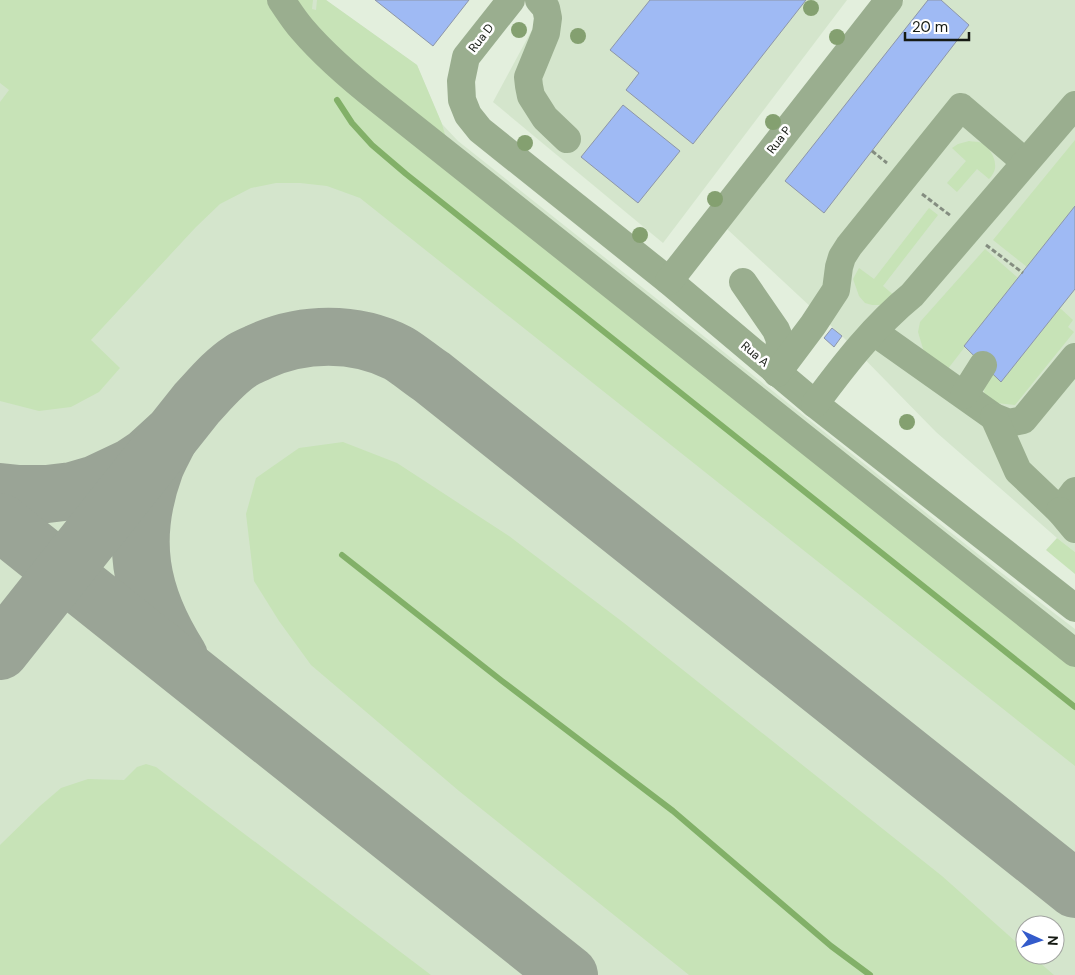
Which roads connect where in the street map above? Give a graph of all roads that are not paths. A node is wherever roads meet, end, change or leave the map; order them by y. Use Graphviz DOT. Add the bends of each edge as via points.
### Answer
graph roads {
  1 [pos="281,0"];
  2 [pos="511,0"];
  3 [pos="539,0"];
  4 [pos="889,0"];
  5 [pos="461,81"];
  6 [pos="1075,104"];
  7 [pos="567,139"];
  8 [pos="1025,162"];
  9 [pos="669,281"];
  10 [pos="743,282"];
  11 [pos="874,332"];
  12 [pos="1075,357"];
  13 [pos="983,365"];
  14 [pos="777,373"];
  15 [pos="964,395"];
  16 [pos="815,404"];
  17 [pos="994,417"];
  18 [pos="1070,510"];
  19 [pos="1075,608"];
  20 [pos="1075,653"];
  1 -- 20 [label="lane" via="323,52 372,96"];
  2 -- 5 [label="lane, Rua D" via="466,57"];
  3 -- 7 [label="lane" via="546,8 548,18 546,33 528,77 531,96 545,118"];
  4 -- 9 [label="lane, Rua P"];
  5 -- 9 [label="lane, Rua A" via="462,100 468,115 480,130"];
  6 -- 8 [label="lane"];
  8 -- 11 [label="lane" via="912,295"];
  8 -- 14 [label="lane" via="961,107 848,246 839,267 836,290"];
  9 -- 14 [label="lane, Rua A"];
  10 -- 14 [label="lane" via="780,340"];
  11 -- 15 [label="lane"];
  11 -- 16 [label="lane"];
  12 -- 17 [label="lane" via="1023,420 1009,423"];
  13 -- 15 [label="lane"];
  14 -- 16 [label="lane, Rua A"];
  15 -- 17 [label="lane"];
  16 -- 19 [label="lane, Rua A"];
  17 -- 18 [label="lane" via="1018,471"];
}
